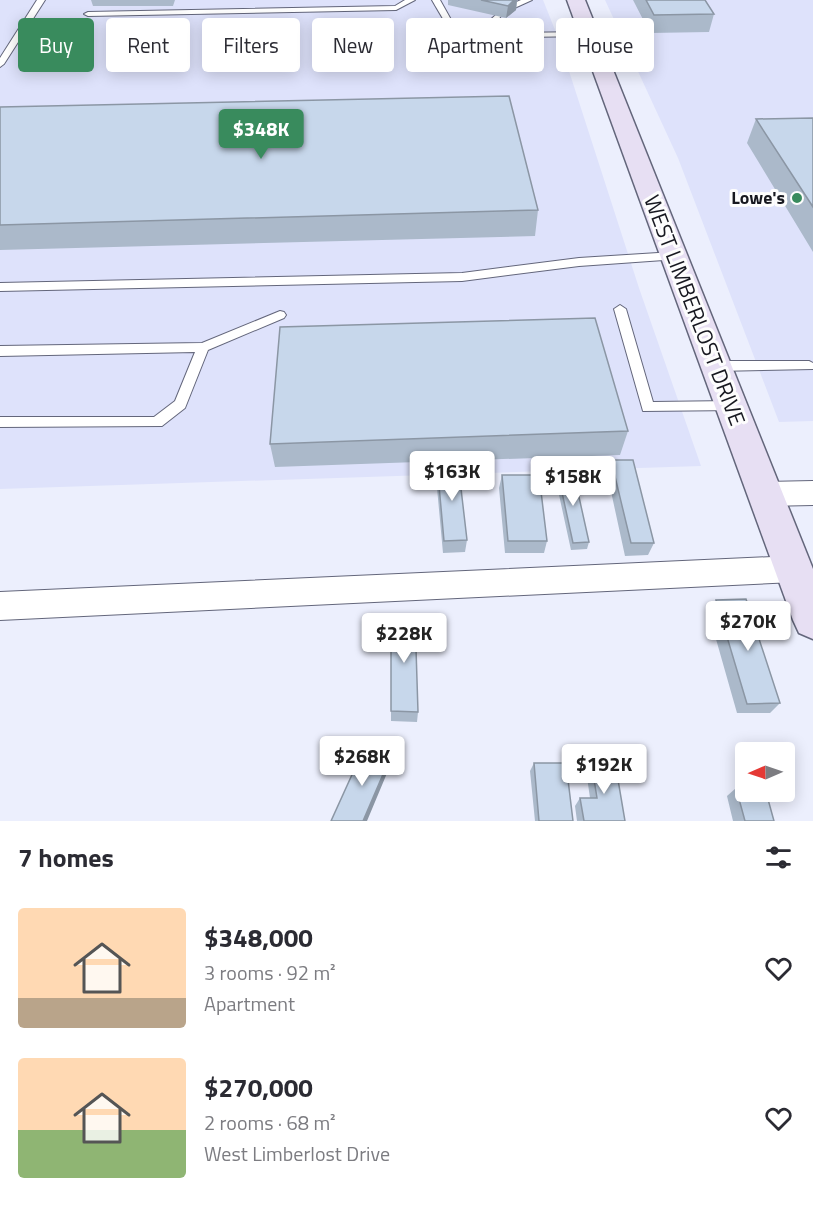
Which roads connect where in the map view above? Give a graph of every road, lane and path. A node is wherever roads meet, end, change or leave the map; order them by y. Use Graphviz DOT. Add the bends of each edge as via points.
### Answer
graph roads {
  1 [pos="41,0"];
  2 [pos="242,0"];
  3 [pos="411,0"];
  4 [pos="436,0"];
  5 [pos="528,0"];
  6 [pos="576,0"];
  7 [pos="507,8"];
  8 [pos="239,11"];
  9 [pos="88,14"];
  10 [pos="448,18"];
  11 [pos="583,18"];
  12 [pos="0,64"];
  13 [pos="604,72"];
  14 [pos="674,256"];
  15 [pos="0,287"];
  16 [pos="620,309"];
  17 [pos="280,315"];
  18 [pos="203,348"];
  19 [pos="0,351"];
  20 [pos="716,366"];
  21 [pos="809,366"];
  22 [pos="732,406"];
  23 [pos="0,422"];
  24 [pos="813,493"];
  25 [pos="765,494"];
  26 [pos="794,569"];
  27 [pos="0,606"];
  28 [pos="813,620"];
  1 -- 12 [label="lane"];
  2 -- 8 [label="lane"];
  3 -- 8 [label="lane" via="396,8"];
  4 -- 10 [label="lane"];
  5 -- 7 [label="lane"];
  6 -- 11 [label="street, WEST LIMBERLOST DRIVE"];
  8 -- 9 [label="lane"];
  13 -- 14 [label="street, WEST LIMBERLOST DRIVE"];
  14 -- 15 [label="lane" via="579,262 462,277"];
  14 -- 20 [label="street, WEST LIMBERLOST DRIVE"];
  16 -- 22 [label="lane" via="648,407"];
  17 -- 18 [label="lane"];
  18 -- 19 [label="lane"];
  18 -- 23 [label="lane" via="180,404 157,422"];
  20 -- 21 [label="lane"];
  20 -- 22 [label="street, WEST LIMBERLOST DRIVE"];
  22 -- 25 [label="street, WEST LIMBERLOST DRIVE"];
  24 -- 25 [label="street"];
  25 -- 26 [label="street, WEST LIMBERLOST DRIVE"];
  26 -- 27 [label="street"];
  26 -- 28 [label="street, WEST LIMBERLOST DRIVE"];
}
